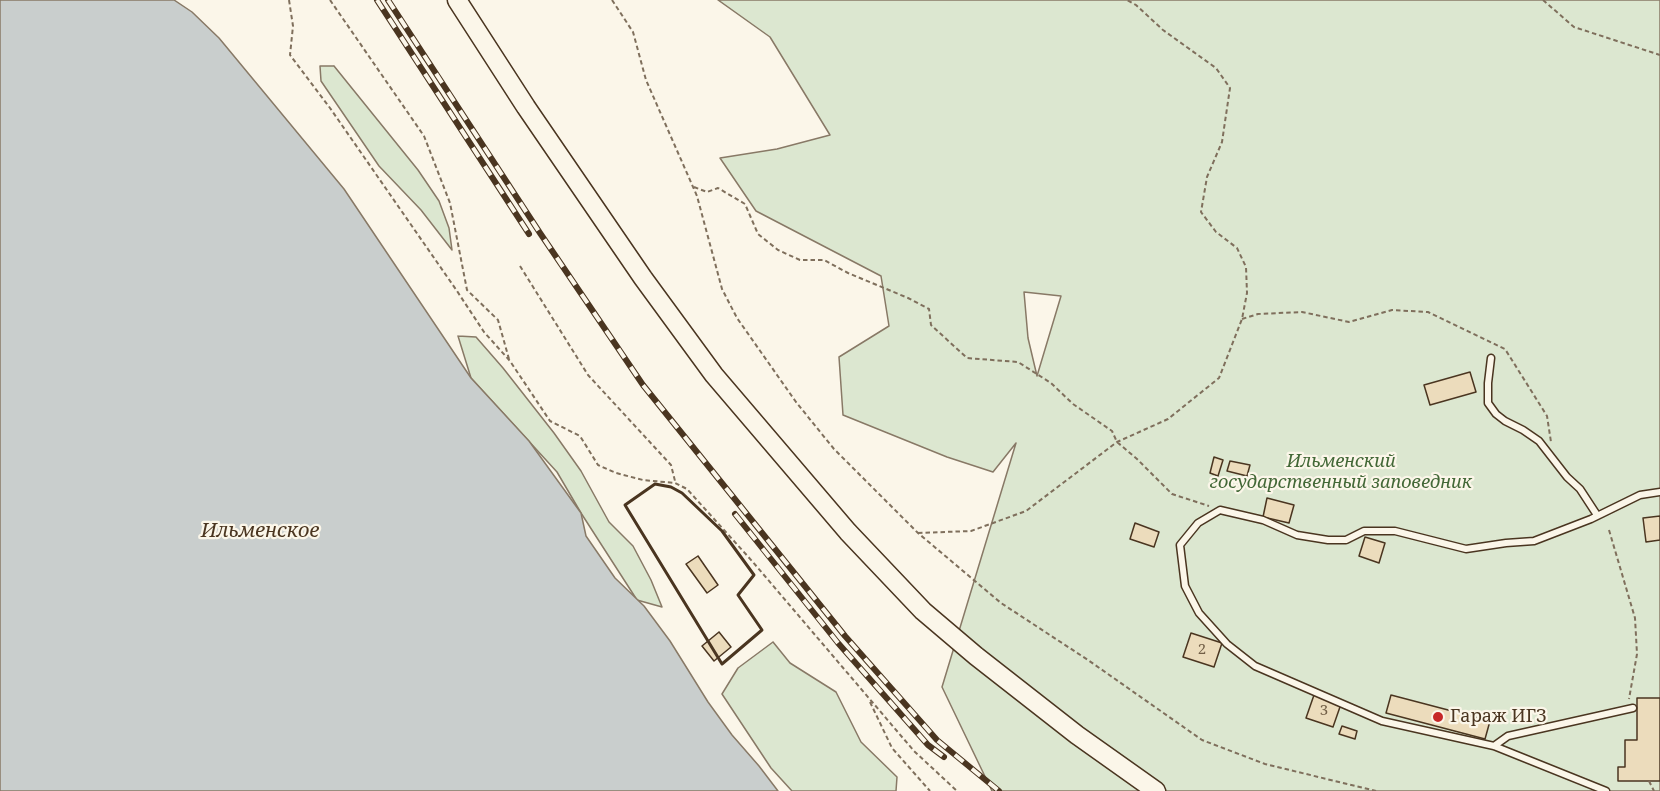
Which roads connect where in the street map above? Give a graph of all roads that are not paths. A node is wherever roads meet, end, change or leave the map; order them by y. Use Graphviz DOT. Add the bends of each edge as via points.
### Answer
graph roads {
  1 [pos="457,0"];
  2 [pos="1491,358"];
  3 [pos="1660,492"];
  4 [pos="1598,515"];
  5 [pos="1631,708"];
  6 [pos="1494,746"];
  7 [pos="1156,791"];
  8 [pos="1606,791"];
  1 -- 7 [label="main road" via="664,307 714,375 848,532 922,611 1077,735"];
  2 -- 4 [label="lane" via="1488,403 1505,421 1539,441"];
  3 -- 4 [label="lane" via="1640,495"];
  4 -- 6 [label="lane" via="1534,541 1467,549 1395,531 1365,531 1346,540 1328,540 1297,535 1263,520 1220,510 1197,523 1179,545 1185,586 1199,613 1227,644 1255,666 1382,720"];
  5 -- 6 [label="lane" via="1508,736"];
  6 -- 8 [label="lane"];
}
